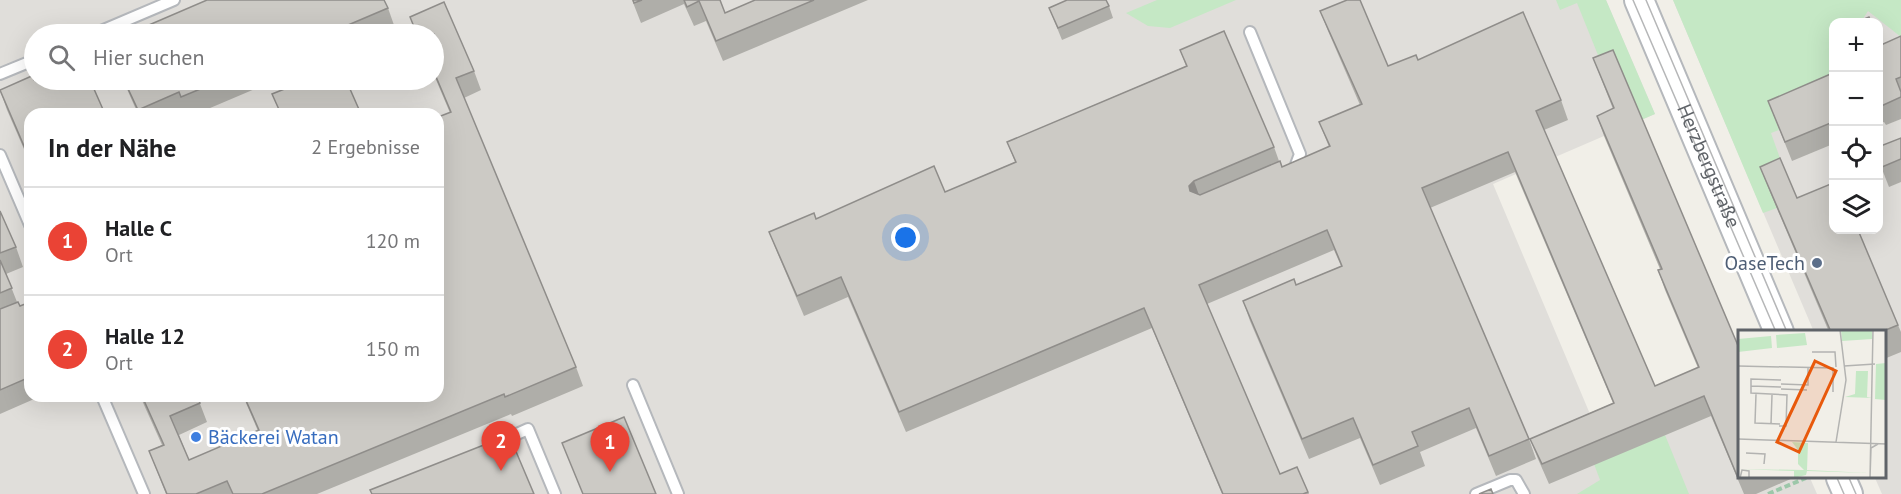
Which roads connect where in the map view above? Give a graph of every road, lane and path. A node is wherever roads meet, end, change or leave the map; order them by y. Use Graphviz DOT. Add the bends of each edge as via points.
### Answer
graph roads {
  1 [pos="174,0"];
  2 [pos="1639,0"];
  3 [pos="117,24"];
  4 [pos="1250,32"];
  5 [pos="24,64"];
  6 [pos="0,74"];
  7 [pos="0,155"];
  8 [pos="1284,174"];
  9 [pos="24,211"];
  10 [pos="1778,330"];
  11 [pos="633,386"];
  12 [pos="105,402"];
  13 [pos="485,448"];
  14 [pos="1802,479"];
  15 [pos="1842,479"];
  16 [pos="144,494"];
  17 [pos="555,494"];
  18 [pos="678,494"];
  19 [pos="1476,494"];
  20 [pos="1524,494"];
  21 [pos="1768,494"];
  22 [pos="1848,494"];
  1 -- 3 [label="lane"];
  2 -- 10 [label="street, Herzbergstraße"];
  4 -- 8 [label="lane" via="1300,153 1294,170"];
  5 -- 6 [label="lane"];
  7 -- 9 [label="lane"];
  11 -- 18 [label="lane"];
  12 -- 16 [label="lane"];
  13 -- 17 [label="lane" via="528,429"];
  14 -- 21 [label="path"];
  15 -- 22 [label="street"];
  19 -- 20 [label="lane" via="1510,480 1516,480"];
}
